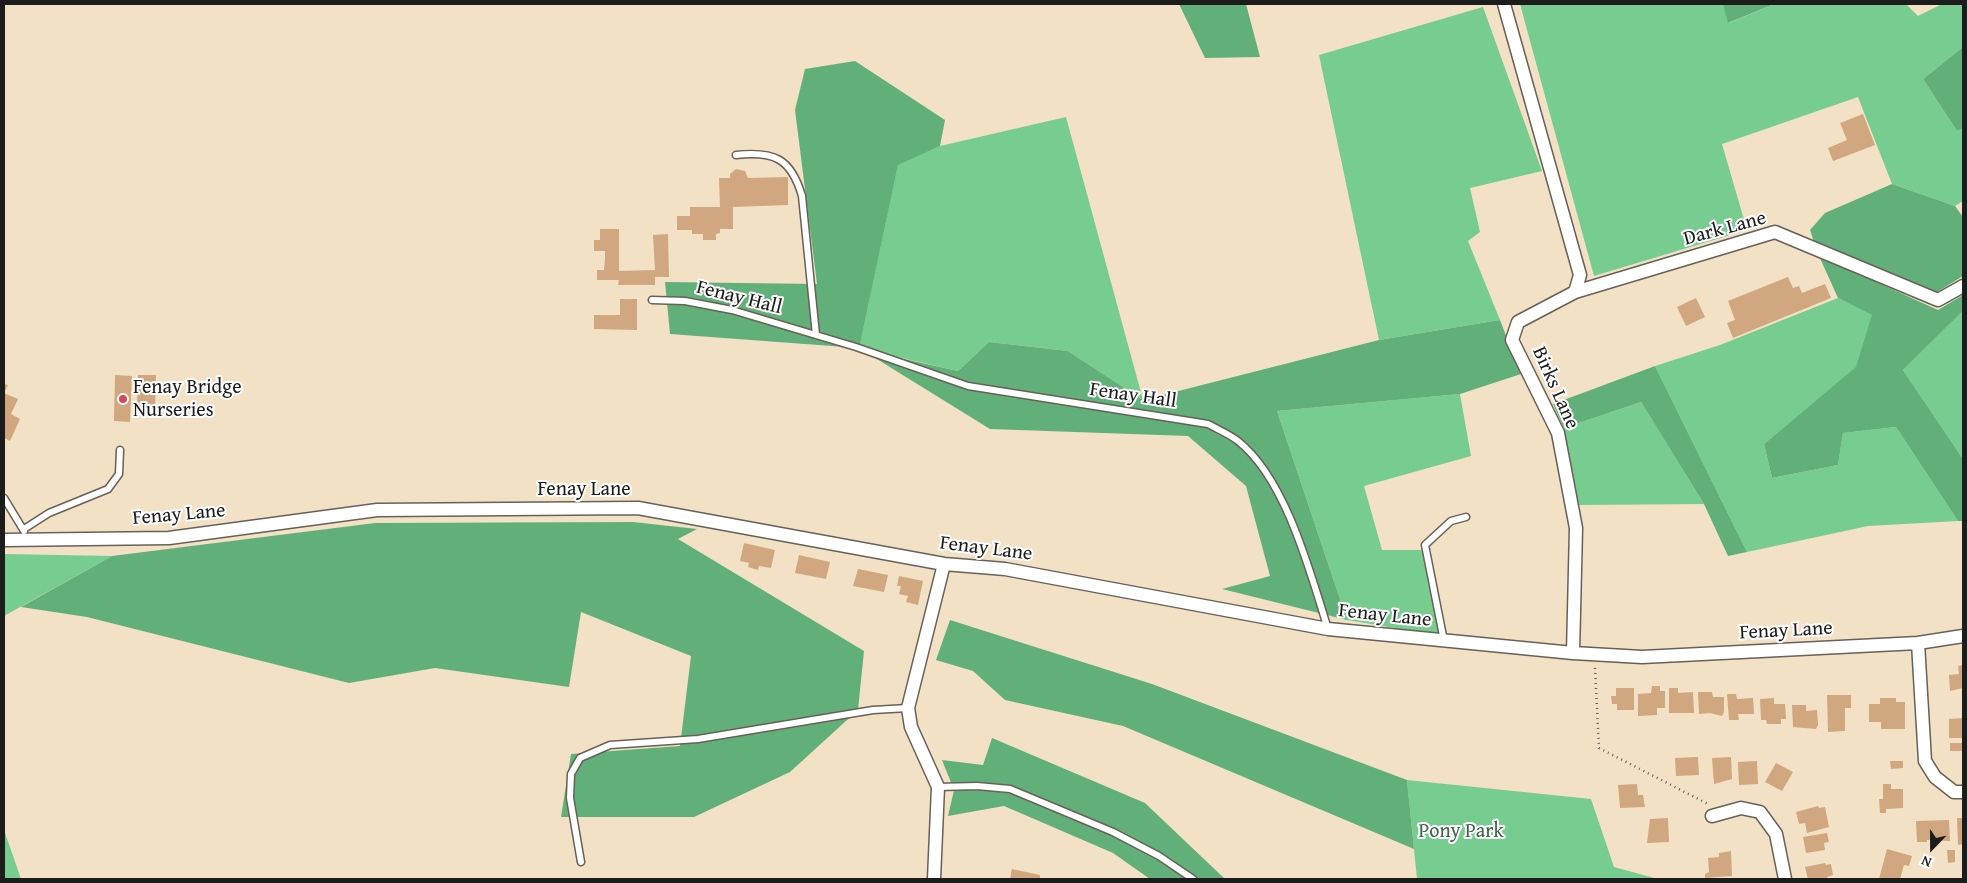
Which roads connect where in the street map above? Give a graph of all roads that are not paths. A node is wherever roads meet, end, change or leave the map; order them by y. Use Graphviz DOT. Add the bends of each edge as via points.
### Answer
graph roads {
  1 [pos="1504,4"];
  2 [pos="736,155"];
  3 [pos="1963,286"];
  4 [pos="1575,292"];
  5 [pos="652,300"];
  6 [pos="816,335"];
  7 [pos="120,450"];
  8 [pos="4,498"];
  9 [pos="1466,517"];
  10 [pos="24,535"];
  11 [pos="4,540"];
  12 [pos="944,564"];
  13 [pos="1328,629"];
  14 [pos="1963,636"];
  15 [pos="1444,641"];
  16 [pos="1918,643"];
  17 [pos="1574,653"];
  18 [pos="908,708"];
  19 [pos="938,787"];
  20 [pos="1963,792"];
  21 [pos="1712,816"];
  22 [pos="581,862"];
  23 [pos="934,879"];
  24 [pos="1193,879"];
  25 [pos="1785,879"];
  1 -- 4 [label="street" via="1580,275"];
  2 -- 6 [label="lane, Fenay Hall" via="765,154 787,165 796,175 802,196"];
  3 -- 4 [label="street, Dark Lane" via="1938,300 1775,232"];
  4 -- 17 [label="street, Birks Lane" via="1518,322 1512,340 1560,442 1576,528"];
  5 -- 6 [label="lane, Fenay Hall" via="685,301 732,310"];
  6 -- 13 [label="lane, Fenay Hall" via="968,386 1208,424 1238,441 1263,469 1296,529"];
  7 -- 10 [label="lane" via="119,474 108,489 49,513"];
  8 -- 10 [label="lane"];
  9 -- 15 [label="lane" via="1450,521 1425,545"];
  10 -- 11 [label="street, Fenay Lane"];
  10 -- 12 [label="street, Fenay Lane" via="169,538 377,510 638,508"];
  12 -- 13 [label="street, Fenay Lane" via="1005,569"];
  12 -- 18 [label="street"];
  13 -- 15 [label="street, Fenay Lane"];
  14 -- 16 [label="street, Fenay Lane"];
  15 -- 17 [label="street, Fenay Lane"];
  16 -- 17 [label="street, Fenay Lane" via="1642,657"];
  16 -- 20 [label="street" via="1925,761 1935,777 1954,792"];
  18 -- 19 [label="street" via="911,726"];
  18 -- 22 [label="lane" via="873,710 698,740 610,745 580,758 571,774 570,798"];
  19 -- 23 [label="street"];
  19 -- 24 [label="lane" via="1010,789 1114,832"];
  21 -- 25 [label="street" via="1741,808 1760,812 1776,834"];
}
